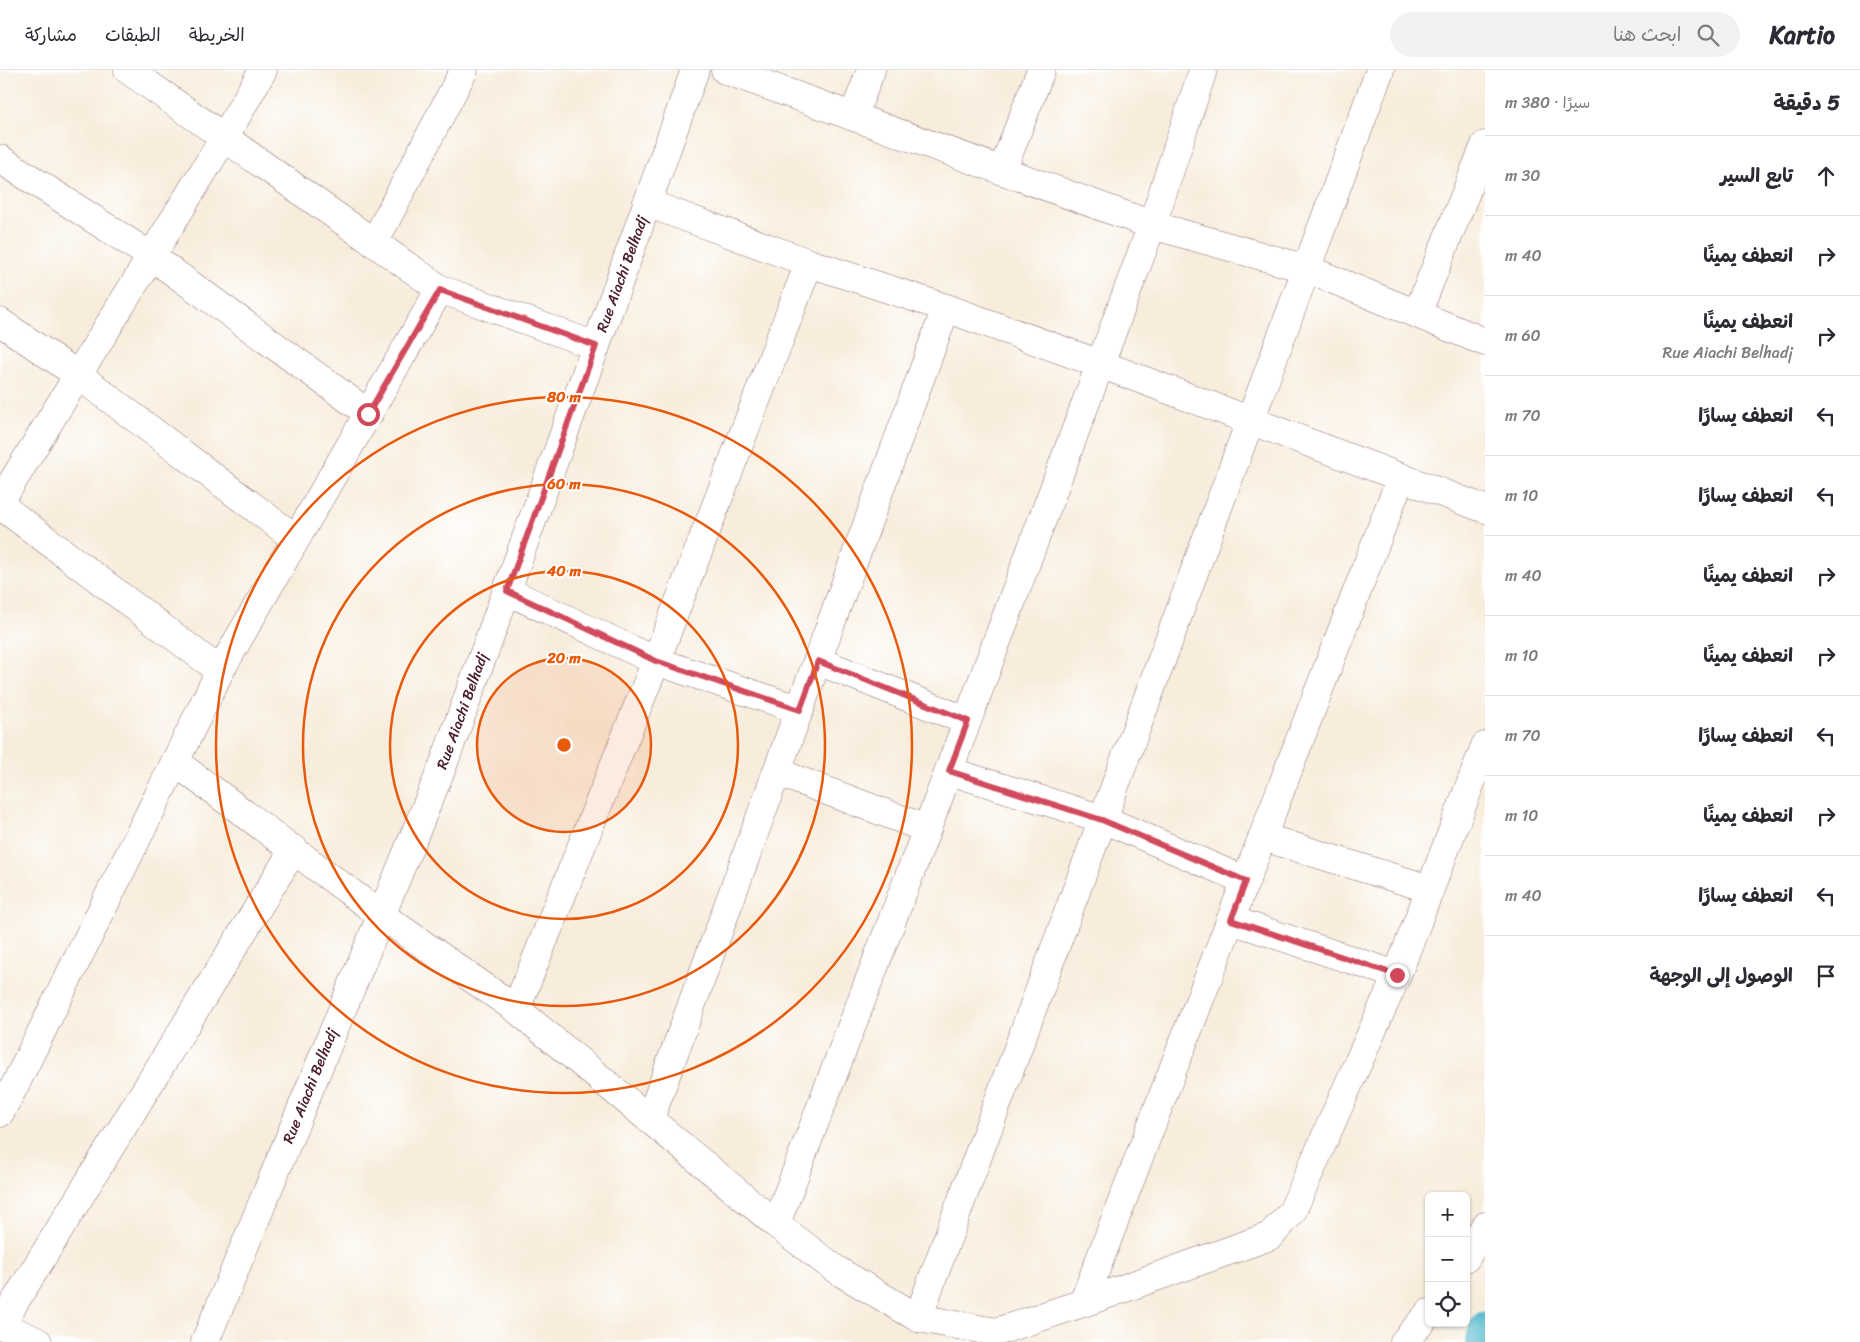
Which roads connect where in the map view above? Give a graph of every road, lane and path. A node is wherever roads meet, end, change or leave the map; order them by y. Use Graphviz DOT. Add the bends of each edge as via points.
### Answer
graph roads {
  1 [pos="128,70"];
  2 [pos="263,70"];
  3 [pos="464,70"];
  4 [pos="694,70"];
  5 [pos="724,70"];
  6 [pos="871,70"];
  7 [pos="1041,70"];
  8 [pos="1203,70"];
  9 [pos="1380,70"];
  10 [pos="853,117"];
  11 [pos="224,138"];
  12 [pos="1485,145"];
  13 [pos="0,159"];
  14 [pos="1002,171"];
  15 [pos="647,203"];
  16 [pos="1152,226"];
  17 [pos="374,243"];
  18 [pos="151,256"];
  19 [pos="809,263"];
  20 [pos="1307,268"];
  21 [pos="440,290"];
  22 [pos="946,308"];
  23 [pos="1418,314"];
  24 [pos="0,322"];
  25 [pos="1485,342"];
  26 [pos="596,346"];
  27 [pos="1100,364"];
  28 [pos="78,375"];
  29 [pos="368,414"];
  30 [pos="1251,420"];
  31 [pos="1401,477"];
  32 [pos="0,503"];
  33 [pos="1485,509"];
  34 [pos="296,539"];
  35 [pos="507,591"];
  36 [pos="656,661"];
  37 [pos="818,661"];
  38 [pos="220,671"];
  39 [pos="800,710"];
  40 [pos="968,721"];
  41 [pos="1485,746"];
  42 [pos="175,762"];
  43 [pos="949,771"];
  44 [pos="777,772"];
  45 [pos="1102,820"];
  46 [pos="927,829"];
  47 [pos="1263,837"];
  48 [pos="294,850"];
  49 [pos="1246,881"];
  50 [pos="1430,889"];
  51 [pos="381,915"];
  52 [pos="1231,920"];
  53 [pos="1397,975"];
  54 [pos="516,1009"];
  55 [pos="8,1082"];
  56 [pos="0,1113"];
  57 [pos="650,1119"];
  58 [pos="776,1224"];
  59 [pos="1485,1226"];
  60 [pos="1470,1251"];
  61 [pos="1083,1303"];
  62 [pos="918,1318"];
  63 [pos="1425,1318"];
  64 [pos="0,1325"];
  65 [pos="38,1342"];
  66 [pos="205,1342"];
  67 [pos="1404,1342"];
  1 -- 11 [label="street"];
  2 -- 11 [label="street"];
  3 -- 17 [label="street"];
  4 -- 15 [label="street, Rue Aiachi Belhadj"];
  5 -- 10 [label="street"];
  6 -- 10 [label="street"];
  7 -- 14 [label="street"];
  8 -- 16 [label="street"];
  9 -- 20 [label="street"];
  10 -- 14 [label="street"];
  11 -- 17 [label="street"];
  11 -- 18 [label="street"];
  12 -- 23 [label="street"];
  13 -- 18 [label="street"];
  14 -- 16 [label="street"];
  15 -- 19 [label="street"];
  15 -- 26 [label="street, Rue Aiachi Belhadj"];
  16 -- 20 [label="street"];
  16 -- 27 [label="street"];
  17 -- 21 [label="street"];
  18 -- 28 [label="street"];
  18 -- 29 [label="street"];
  19 -- 22 [label="street"];
  19 -- 36 [label="street"];
  20 -- 23 [label="street"];
  20 -- 30 [label="street"];
  21 -- 26 [label="street"];
  21 -- 29 [label="street"];
  22 -- 27 [label="street"];
  22 -- 37 [label="street"];
  23 -- 25 [label="street"];
  24 -- 28 [label="street"];
  26 -- 35 [label="street, Rue Aiachi Belhadj"];
  27 -- 30 [label="street"];
  27 -- 40 [label="street"];
  28 -- 32 [label="street"];
  28 -- 34 [label="street"];
  29 -- 34 [label="street"];
  30 -- 31 [label="street"];
  30 -- 45 [label="street"];
  31 -- 33 [label="street"];
  31 -- 47 [label="street"];
  32 -- 38 [label="street"];
  34 -- 38 [label="street"];
  35 -- 36 [label="street"];
  35 -- 51 [label="street, Rue Aiachi Belhadj" via="442,768"];
  36 -- 39 [label="street"];
  36 -- 54 [label="street"];
  37 -- 39 [label="street"];
  37 -- 40 [label="street"];
  38 -- 42 [label="street"];
  39 -- 44 [label="street"];
  40 -- 43 [label="street"];
  41 -- 50 [label="street"];
  42 -- 48 [label="street"];
  42 -- 55 [label="street"];
  43 -- 45 [label="street"];
  43 -- 46 [label="street"];
  44 -- 46 [label="street"];
  44 -- 57 [label="street"];
  45 -- 49 [label="street"];
  45 -- 62 [label="street"];
  46 -- 58 [label="street"];
  47 -- 49 [label="street"];
  47 -- 50 [label="street"];
  48 -- 51 [label="street"];
  48 -- 64 [label="street"];
  49 -- 52 [label="street"];
  50 -- 53 [label="street"];
  51 -- 54 [label="street"];
  51 -- 66 [label="street, Rue Aiachi Belhadj"];
  52 -- 53 [label="street"];
  52 -- 61 [label="street"];
  53 -- 61 [label="street" via="1292,1212 1270,1236"];
  54 -- 57 [label="street"];
  55 -- 56 [label="street"];
  57 -- 58 [label="street"];
  58 -- 62 [label="street" via="835,1269"];
  59 -- 60 [label="street"];
  61 -- 62 [label="street" via="996,1332"];
  63 -- 67 [label="street"];
  64 -- 65 [label="street"];
}
